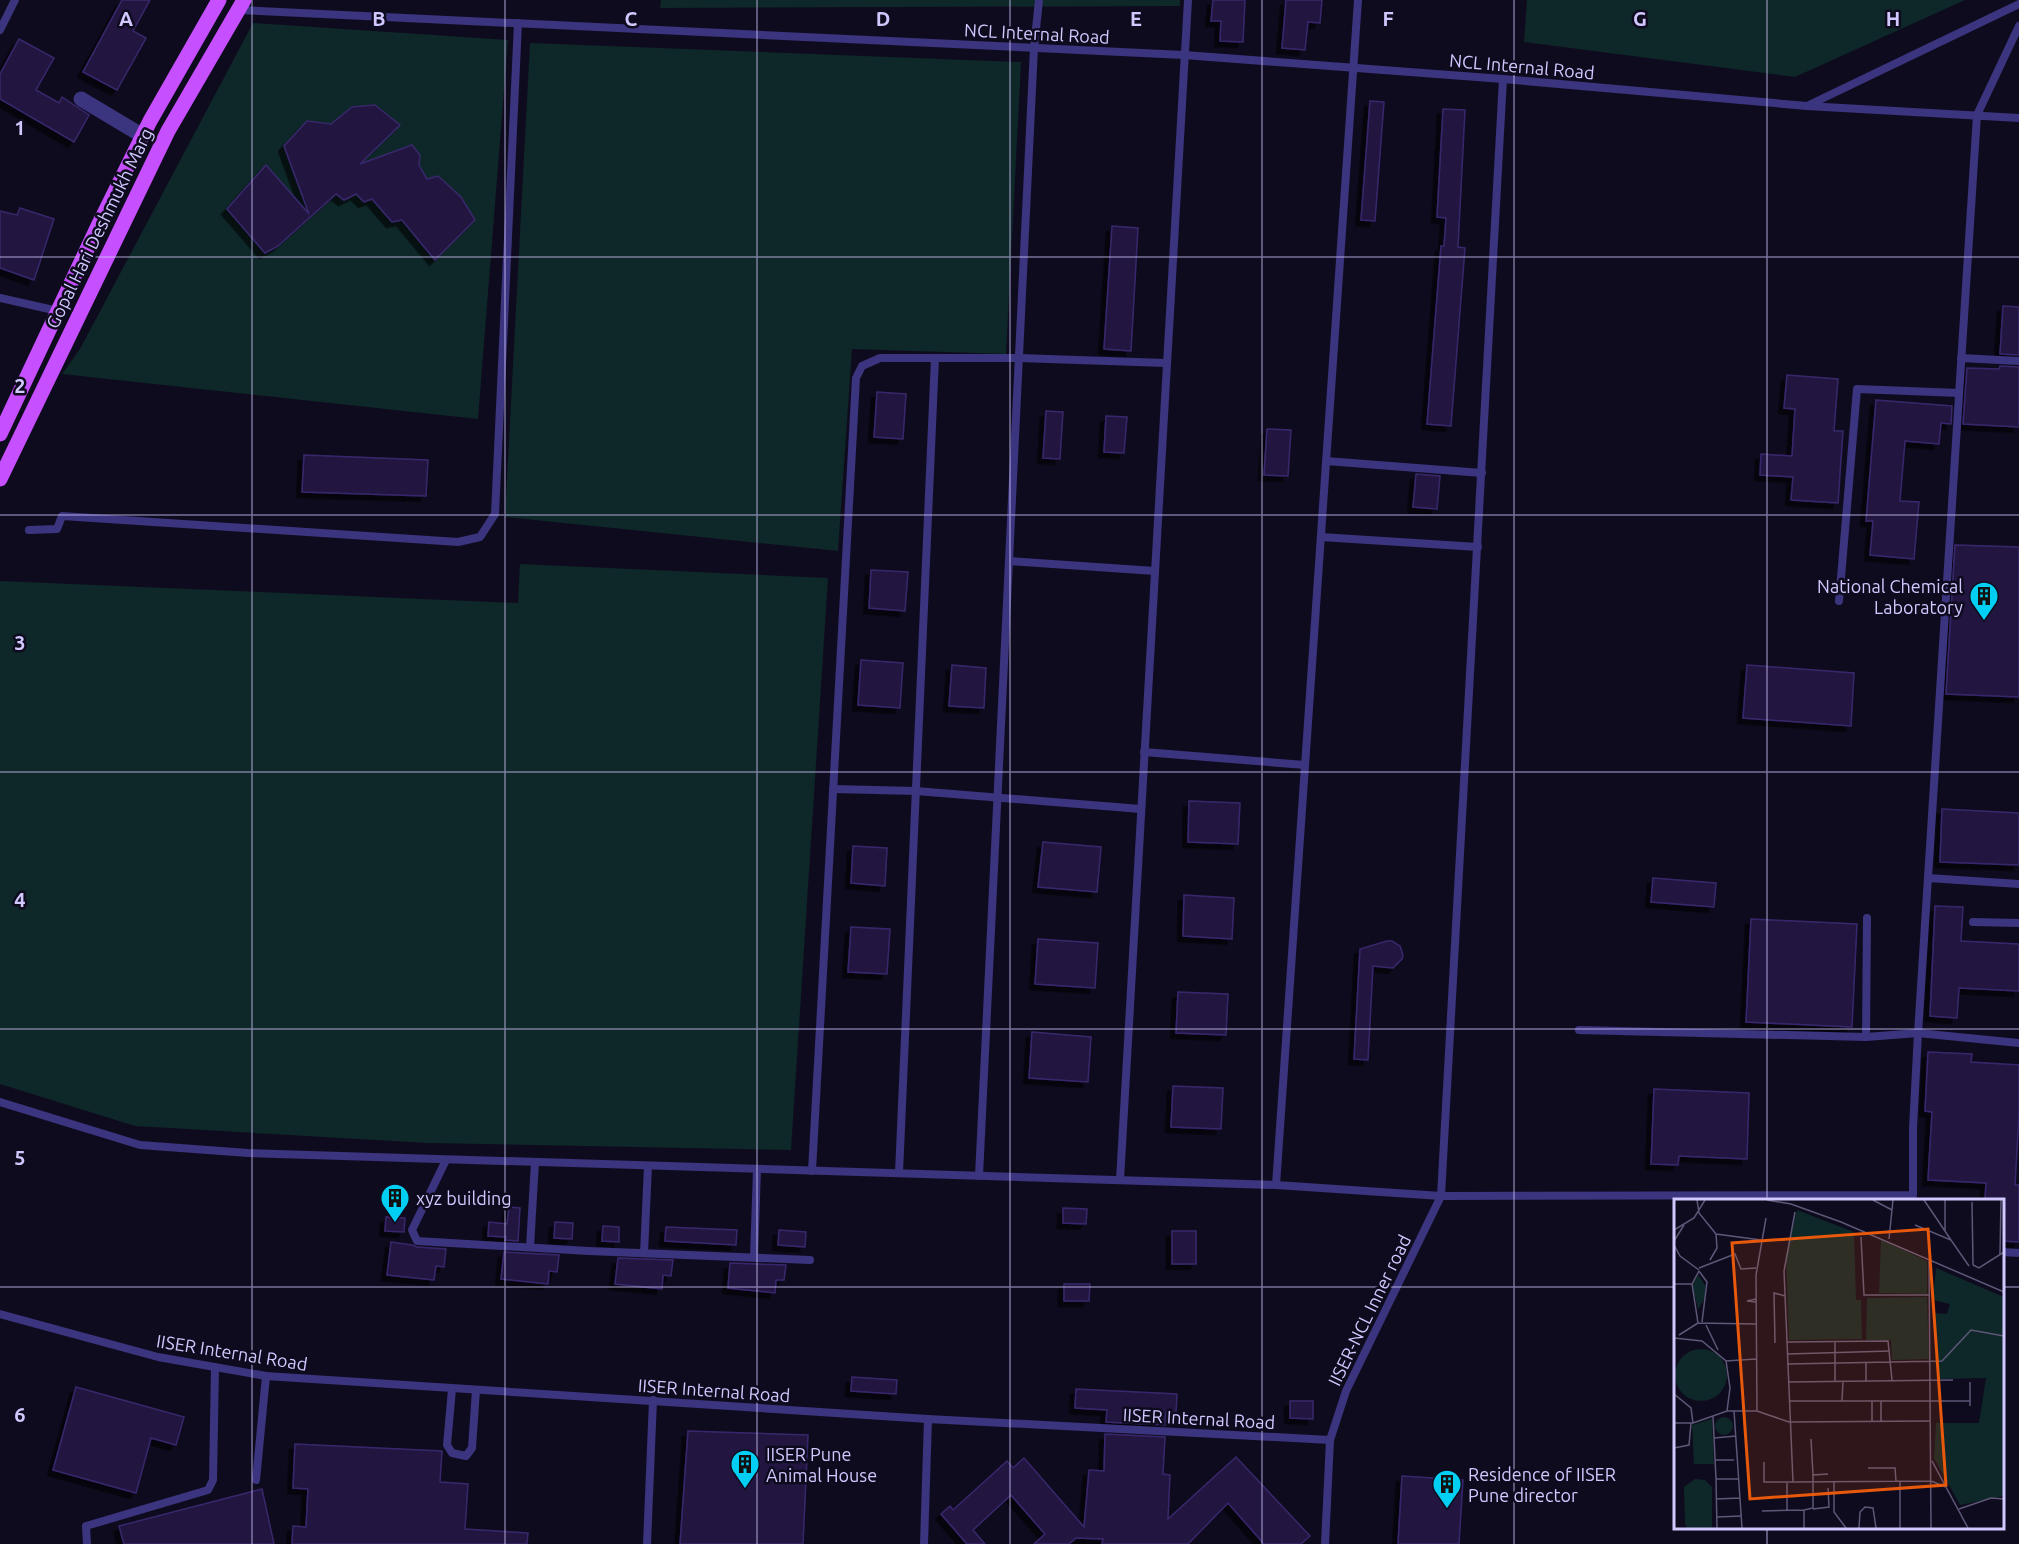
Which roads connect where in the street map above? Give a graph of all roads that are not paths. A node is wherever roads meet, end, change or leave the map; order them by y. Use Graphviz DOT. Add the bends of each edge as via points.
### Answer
graph roads {
  1 [pos="15,0"];
  2 [pos="219,0"];
  3 [pos="1039,0"];
  4 [pos="1188,0"];
  5 [pos="1358,0"];
  6 [pos="2019,4"];
  7 [pos="241,5"];
  8 [pos="518,23"];
  9 [pos="2019,26"];
  10 [pos="0,30"];
  11 [pos="1034,48"];
  12 [pos="1184,55"];
  13 [pos="1353,68"];
  14 [pos="1503,79"];
  15 [pos="81,99"];
  16 [pos="1807,106"];
  17 [pos="1977,115"];
  18 [pos="2019,118"];
  19 [pos="143,136"];
  20 [pos="0,298"];
  21 [pos="58,311"];
  22 [pos="935,358"];
  23 [pos="1019,358"];
  24 [pos="1961,358"];
  25 [pos="2019,361"];
  26 [pos="1167,363"];
  27 [pos="1959,393"];
  28 [pos="0,434"];
  29 [pos="1326,460"];
  30 [pos="1482,473"];
  31 [pos="0,479"];
  32 [pos="29,530"];
  33 [pos="1321,537"];
  34 [pos="1478,547"];
  35 [pos="1009,561"];
  36 [pos="1155,571"];
  37 [pos="1839,601"];
  38 [pos="1144,752"];
  39 [pos="1305,765"];
  40 [pos="833,789"];
  41 [pos="916,791"];
  42 [pos="998,797"];
  43 [pos="1141,809"];
  44 [pos="1928,878"];
  45 [pos="2019,884"];
  46 [pos="1867,918"];
  47 [pos="1973,922"];
  48 [pos="2019,923"];
  49 [pos="1579,1030"];
  50 [pos="1918,1033"];
  51 [pos="1866,1037"];
  52 [pos="2019,1043"];
  53 [pos="0,1102"];
  54 [pos="446,1160"];
  55 [pos="535,1162"];
  56 [pos="648,1166"];
  57 [pos="757,1169"];
  58 [pos="812,1171"];
  59 [pos="899,1173"];
  60 [pos="979,1176"];
  61 [pos="1120,1180"];
  62 [pos="1276,1185"];
  63 [pos="1441,1196"];
  64 [pos="1913,1198"];
  65 [pos="530,1247"];
  66 [pos="2004,1252"];
  67 [pos="644,1253"];
  68 [pos="2019,1253"];
  69 [pos="754,1257"];
  70 [pos="810,1260"];
  71 [pos="0,1314"];
  72 [pos="215,1367"];
  73 [pos="266,1376"];
  74 [pos="452,1389"];
  75 [pos="476,1390"];
  76 [pos="653,1401"];
  77 [pos="928,1419"];
  78 [pos="1330,1440"];
  79 [pos="256,1479"];
  80 [pos="87,1544"];
  81 [pos="647,1544"];
  82 [pos="924,1544"];
  83 [pos="1325,1544"];
  1 -- 10 [label="lane"];
  2 -- 19 [label="main road, Gopal Hari Deshmukh Marg"];
  3 -- 11 [label="lane"];
  4 -- 12 [label="lane"];
  5 -- 13 [label="lane"];
  6 -- 16 [label="lane"];
  7 -- 8 [label="lane, NCL Internal Road"];
  7 -- 31 [label="main road, Gopal Hari Deshmukh Marg" via="168,131"];
  8 -- 11 [label="lane, NCL Internal Road"];
  8 -- 32 [label="lane" via="495,514 480,537 458,542 62,516 57,529"];
  9 -- 17 [label="lane"];
  11 -- 12 [label="lane, NCL Internal Road"];
  11 -- 23 [label="lane"];
  12 -- 13 [label="lane, NCL Internal Road"];
  12 -- 26 [label="lane"];
  13 -- 14 [label="lane, NCL Internal Road"];
  13 -- 29 [label="lane"];
  14 -- 16 [label="lane, NCL Internal Road"];
  14 -- 30 [label="lane"];
  15 -- 19 [label="street"];
  16 -- 17 [label="lane, NCL Internal Road"];
  17 -- 18 [label="lane, NCL Internal Road"];
  17 -- 24 [label="lane"];
  19 -- 21 [label="main road, Gopal Hari Deshmukh Marg"];
  20 -- 21 [label="lane"];
  21 -- 28 [label="main road, Gopal Hari Deshmukh Marg"];
  22 -- 23 [label="lane"];
  22 -- 40 [label="lane" via="880,358 861,366 855,378"];
  22 -- 41 [label="lane"];
  23 -- 26 [label="lane"];
  23 -- 35 [label="lane"];
  24 -- 25 [label="lane"];
  24 -- 27 [label="lane"];
  26 -- 36 [label="lane"];
  27 -- 37 [label="lane" via="1857,389"];
  27 -- 44 [label="lane"];
  29 -- 30 [label="lane"];
  29 -- 33 [label="lane"];
  30 -- 34 [label="lane"];
  33 -- 34 [label="lane"];
  33 -- 39 [label="lane"];
  34 -- 63 [label="lane"];
  35 -- 36 [label="lane"];
  35 -- 42 [label="lane"];
  36 -- 38 [label="lane"];
  38 -- 39 [label="lane"];
  38 -- 43 [label="lane"];
  39 -- 62 [label="lane"];
  40 -- 41 [label="lane"];
  40 -- 58 [label="lane"];
  41 -- 42 [label="lane"];
  41 -- 59 [label="lane"];
  42 -- 43 [label="lane"];
  42 -- 60 [label="lane"];
  43 -- 61 [label="lane"];
  44 -- 45 [label="lane"];
  44 -- 50 [label="lane"];
  46 -- 51 [label="lane"];
  47 -- 48 [label="lane"];
  49 -- 51 [label="lane"];
  50 -- 51 [label="lane"];
  50 -- 52 [label="lane"];
  50 -- 64 [label="lane"];
  53 -- 54 [label="lane" via="140,1145 249,1154"];
  54 -- 55 [label="lane"];
  54 -- 65 [label="lane" via="412,1230 417,1241"];
  55 -- 56 [label="lane"];
  55 -- 65 [label="lane"];
  56 -- 57 [label="lane"];
  56 -- 67 [label="lane"];
  57 -- 58 [label="lane"];
  57 -- 69 [label="lane"];
  58 -- 59 [label="lane"];
  59 -- 60 [label="lane"];
  60 -- 61 [label="lane"];
  61 -- 62 [label="lane"];
  62 -- 63 [label="lane"];
  63 -- 64 [label="lane"];
  63 -- 78 [label="lane, IISER-NCL Inner road" via="1346,1391"];
  65 -- 67 [label="lane"];
  66 -- 68 [label="lane"];
  67 -- 69 [label="lane"];
  69 -- 70 [label="lane"];
  71 -- 72 [label="lane, IISER Internal Road" via="158,1357"];
  72 -- 73 [label="lane, IISER Internal Road"];
  72 -- 80 [label="lane" via="213,1480 208,1490 86,1526"];
  73 -- 74 [label="lane, IISER Internal Road"];
  73 -- 79 [label="lane"];
  74 -- 75 [label="lane, IISER Internal Road"];
  74 -- 75 [label="lane" via="447,1445 452,1453 466,1455 472,1448"];
  75 -- 76 [label="lane, IISER Internal Road"];
  76 -- 77 [label="lane, IISER Internal Road"];
  76 -- 81 [label="lane"];
  77 -- 78 [label="lane, IISER Internal Road"];
  77 -- 82 [label="lane"];
  78 -- 83 [label="lane"];
}
